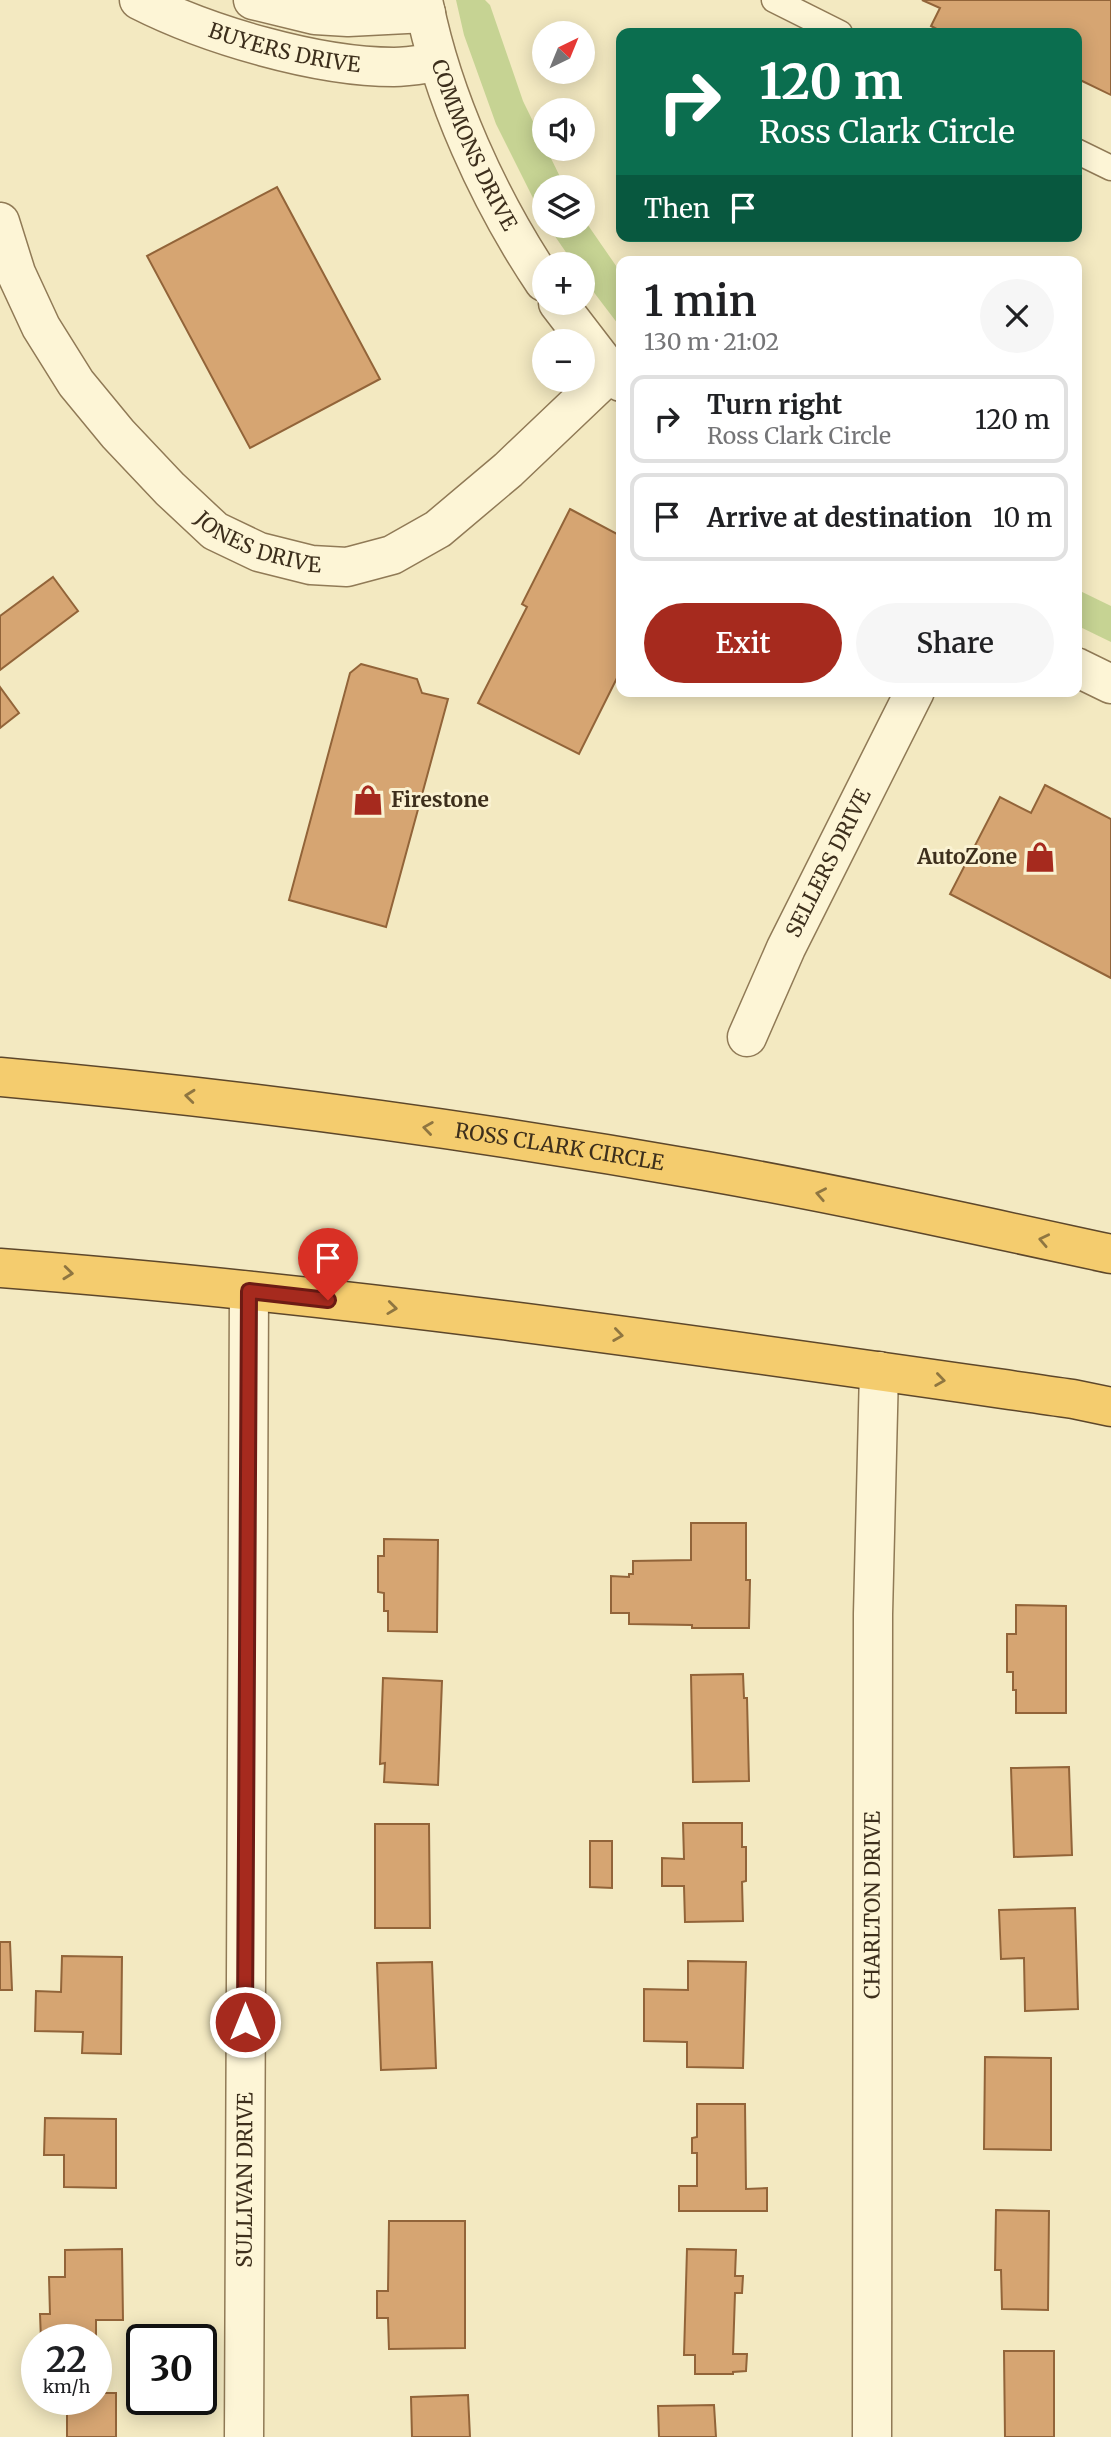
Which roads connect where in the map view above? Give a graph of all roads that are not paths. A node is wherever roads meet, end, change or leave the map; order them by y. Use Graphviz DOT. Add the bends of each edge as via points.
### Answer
graph roads {
  1 [pos="139,0"];
  2 [pos="253,0"];
  3 [pos="786,3"];
  4 [pos="425,6"];
  5 [pos="831,28"];
  6 [pos="437,62"];
  7 [pos="1082,154"];
  8 [pos="1111,168"];
  9 [pos="0,222"];
  10 [pos="532,264"];
  11 [pos="567,315"];
  12 [pos="616,377"];
  13 [pos="1082,670"];
  14 [pos="1111,684"];
  15 [pos="912,697"];
  16 [pos="747,1037"];
  17 [pos="0,1077"];
  18 [pos="1111,1254"];
  19 [pos="0,1268"];
  20 [pos="249,1291"];
  21 [pos="879,1371"];
  22 [pos="1111,1407"];
  23 [pos="244,2437"];
  24 [pos="872,2437"];
  1 -- 6 [label="street, BUYERS DRIVE" via="225,35 306,56 395,67"];
  2 -- 4 [label="street, BUYERS DRIVE" via="348,18"];
  3 -- 5 [label="lane"];
  4 -- 6 [label="street, COMMONS DRIVE"];
  6 -- 10 [label="street, COMMONS DRIVE" via="491,192"];
  7 -- 8 [label="lane"];
  9 -- 12 [label="street, JONES DRIVE" via="16,273 41,327 76,383 118,435 215,531 259,552 311,565 347,567 392,555 438,529"];
  11 -- 12 [label="street"];
  13 -- 14 [label="street"];
  15 -- 16 [label="street, SELLERS DRIVE" via="786,948"];
  18 -- 17 [label="highway, ROSS CLARK CIRCLE, one-way" via="708,1171 526,1142 258,1104"];
  19 -- 20 [label="highway, one-way"];
  20 -- 21 [label="highway, one-way"];
  20 -- 23 [label="street, SULLIVAN DRIVE"];
  21 -- 22 [label="highway, one-way"];
  21 -- 24 [label="street, CHARLTON DRIVE" via="873,1628"];
}
